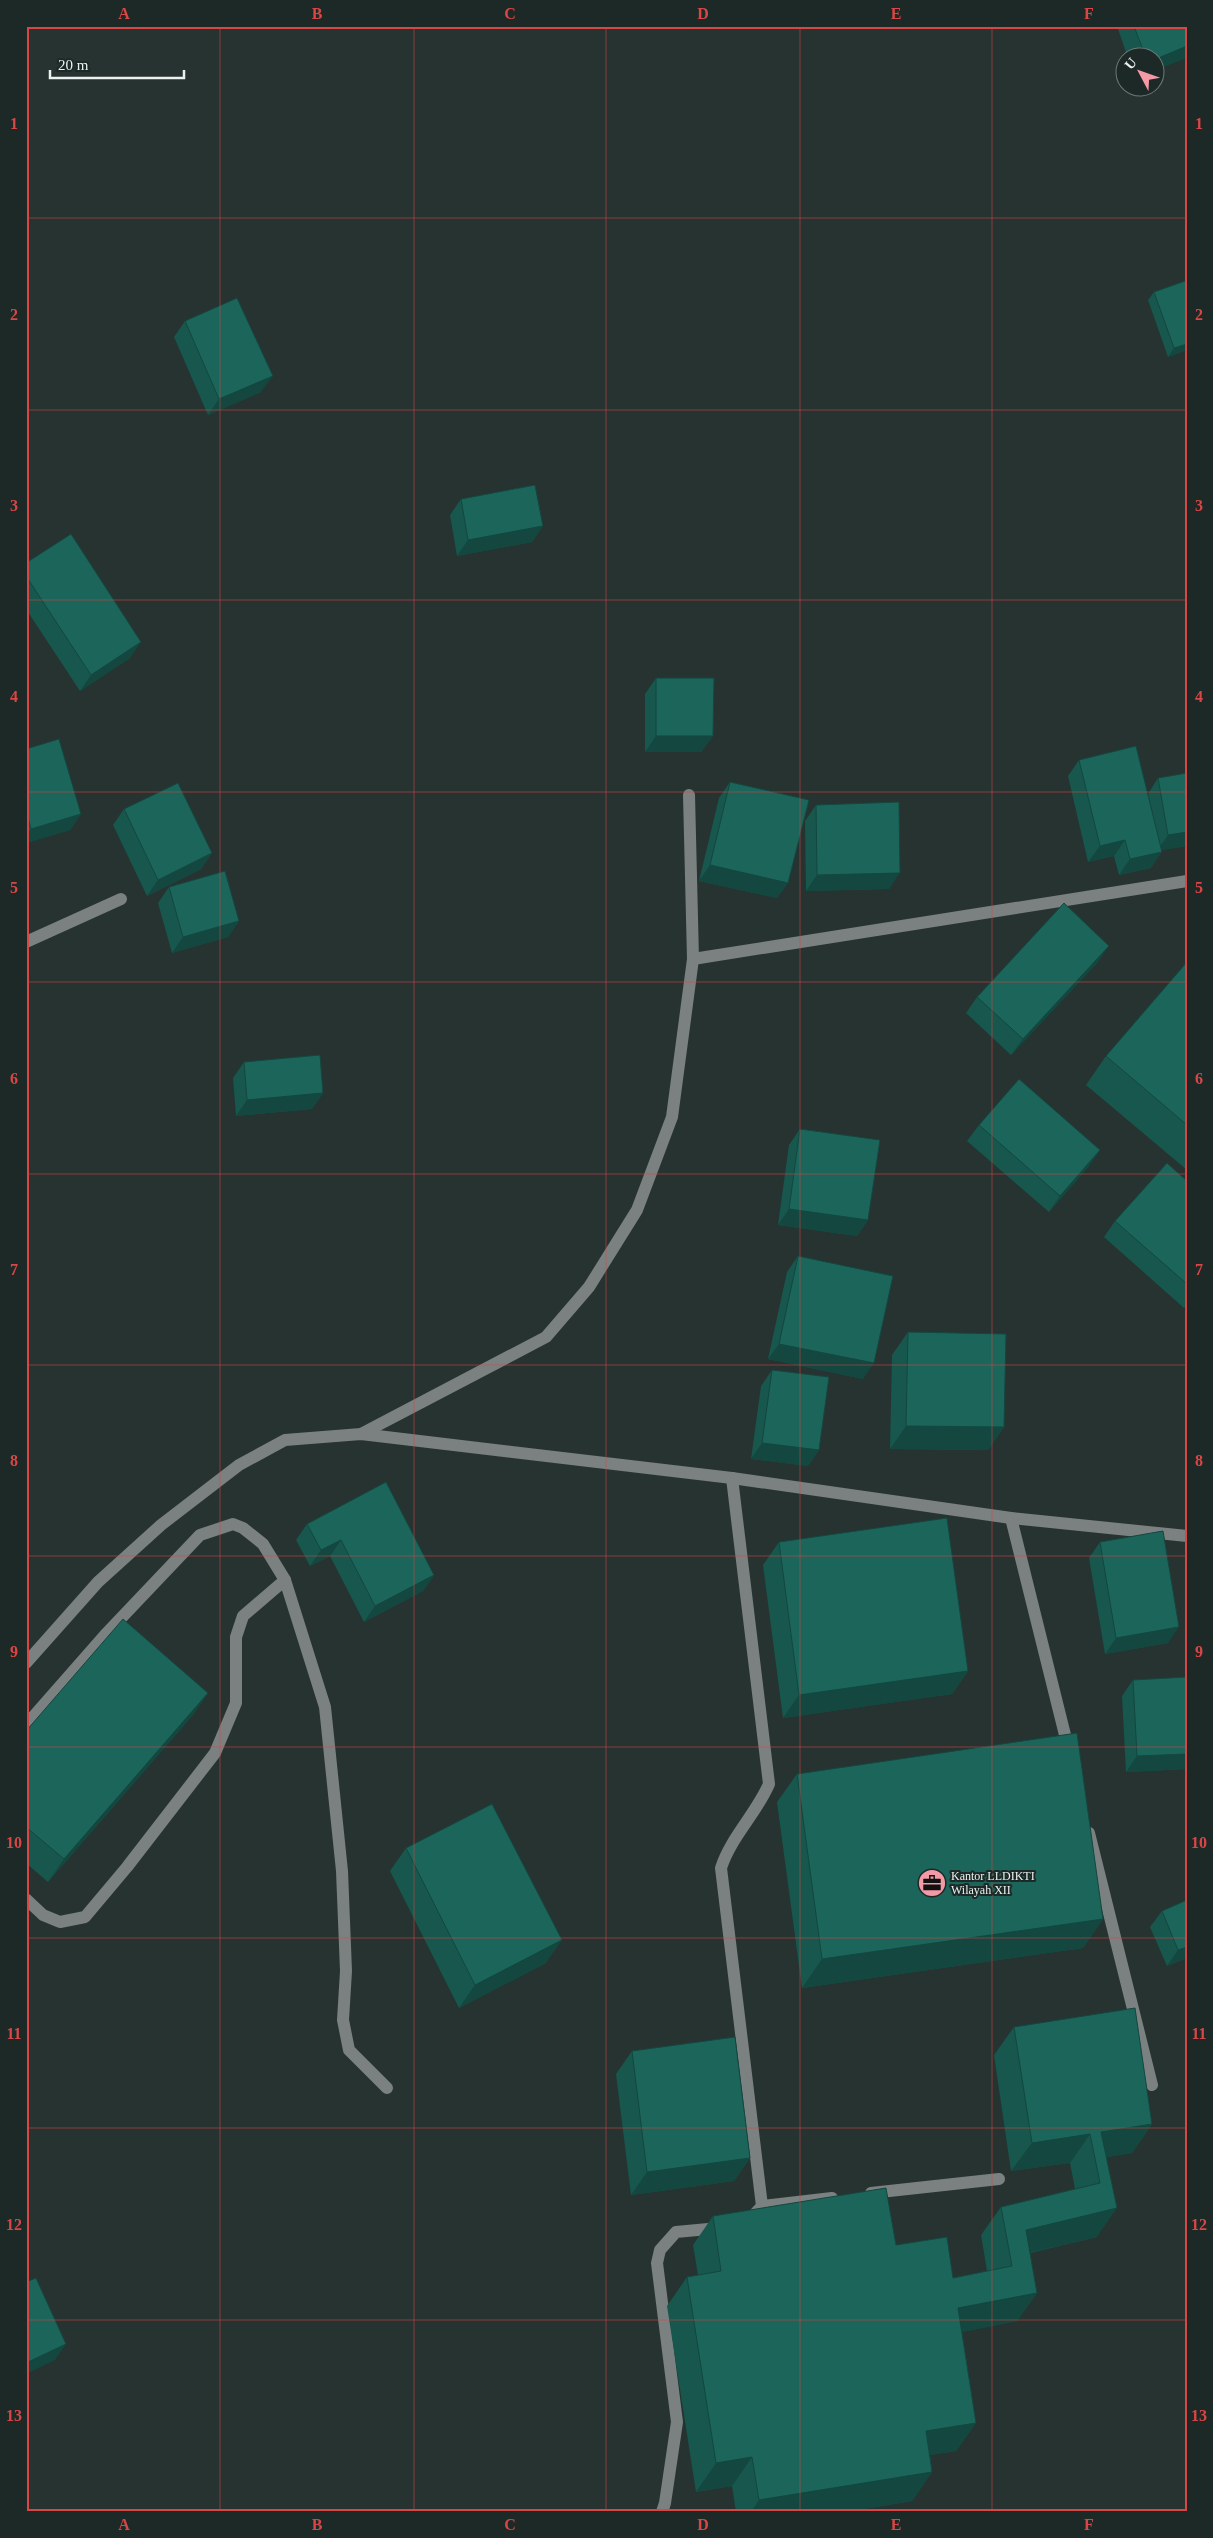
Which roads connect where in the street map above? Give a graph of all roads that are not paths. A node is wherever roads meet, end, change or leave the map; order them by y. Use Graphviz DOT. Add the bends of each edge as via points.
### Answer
graph roads {
  1 [pos="689,795"];
  2 [pos="1187,881"];
  3 [pos="121,899"];
  4 [pos="26,942"];
  5 [pos="693,959"];
  6 [pos="361,1434"];
  7 [pos="732,1478"];
  8 [pos="1011,1518"];
  9 [pos="1187,1536"];
  10 [pos="285,1580"];
  11 [pos="26,1663"];
  12 [pos="26,1725"];
  13 [pos="1073,1768"];
  14 [pos="1085,1816"];
  15 [pos="26,1899"];
  16 [pos="1152,2085"];
  17 [pos="387,2088"];
  18 [pos="999,2179"];
  19 [pos="861,2195"];
  20 [pos="841,2197"];
  21 [pos="762,2206"];
  22 [pos="662,2512"];
  1 -- 5 [label="street"];
  2 -- 5 [label="street"];
  3 -- 4 [label="street"];
  5 -- 6 [label="street" via="672,1117 637,1210 589,1287 546,1337"];
  6 -- 7 [label="street"];
  6 -- 11 [label="street" via="285,1440 239,1465 160,1525 98,1582"];
  7 -- 8 [label="street"];
  7 -- 21 [label="street" via="768,1784 761,1802 726,1851 721,1868"];
  8 -- 9 [label="street"];
  8 -- 13 [label="street"];
  10 -- 12 [label="street" via="263,1544 244,1528 233,1524 200,1535 105,1635"];
  10 -- 15 [label="street" via="243,1616 236,1637 236,1703 215,1754 127,1867 85,1917 60,1922 43,1915"];
  10 -- 17 [label="street" via="325,1707 342,1871 346,1971 343,2020 349,2050"];
  14 -- 16 [label="street"];
  18 -- 19 [label="street"];
  20 -- 21 [label="street"];
  21 -- 22 [label="street" via="737,2227 676,2232 660,2250 657,2264 660,2298 677,2422"];
}
